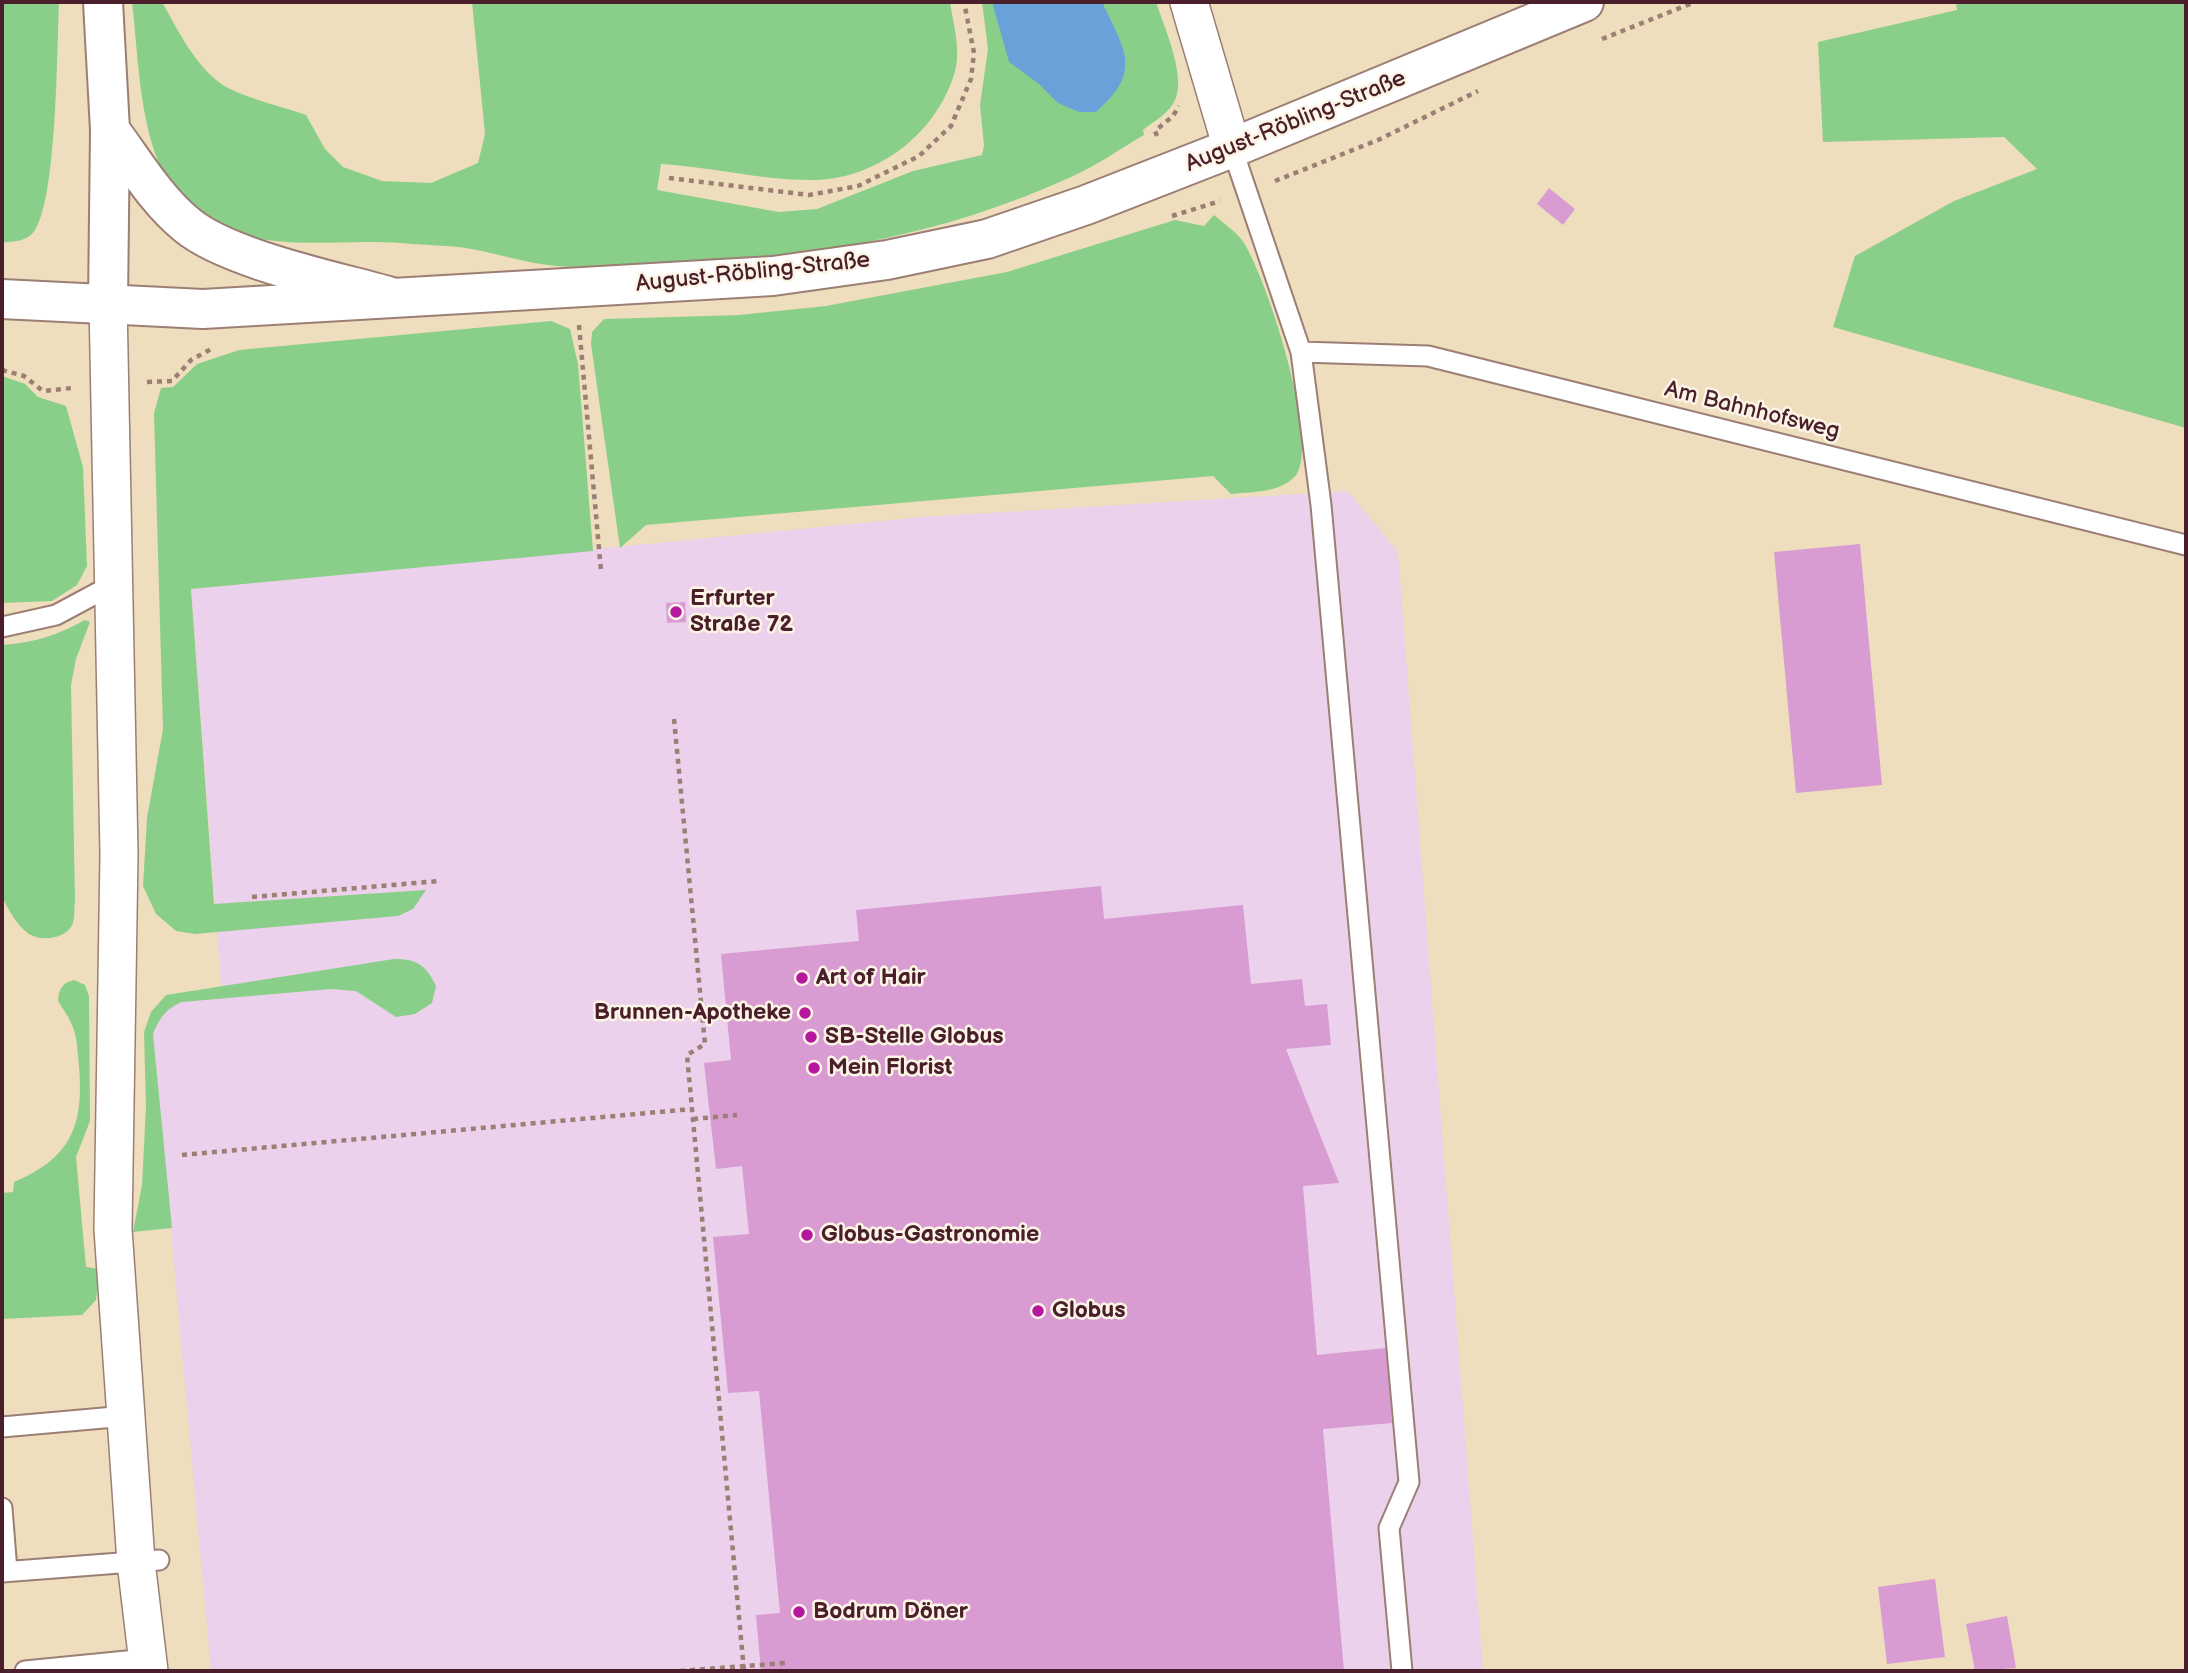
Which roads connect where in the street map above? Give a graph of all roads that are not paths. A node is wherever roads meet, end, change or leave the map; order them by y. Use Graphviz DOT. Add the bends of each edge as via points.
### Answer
graph roads {
  1 [pos="103,2"];
  2 [pos="1189,2"];
  3 [pos="1584,2"];
  4 [pos="110,130"];
  5 [pos="1232,148"];
  6 [pos="388,296"];
  7 [pos="2,299"];
  8 [pos="108,303"];
  9 [pos="1301,352"];
  10 [pos="2186,545"];
  11 [pos="112,585"];
  12 [pos="2,627"];
  13 [pos="126,1416"];
  14 [pos="2,1427"];
  15 [pos="2,1508"];
  16 [pos="148,1561"];
  17 [pos="4,1572"];
  18 [pos="148,1665"];
  19 [pos="25,1671"];
  20 [pos="1402,1671"];
  1 -- 4 [label="main road"];
  2 -- 5 [label="street"];
  3 -- 5 [label="main road, August-Röbling-Straße"];
  4 -- 6 [label="main road" via="163,202 188,227 238,253"];
  4 -- 8 [label="main road"];
  5 -- 6 [label="main road, August-Röbling-Straße" via="987,239 887,260 772,276"];
  5 -- 9 [label="lane"];
  6 -- 8 [label="main road, August-Röbling-Straße" via="178,310"];
  7 -- 8 [label="main road, August-Röbling-Straße"];
  8 -- 11 [label="street"];
  9 -- 10 [label="lane, Am Bahnhofsweg" via="1427,356"];
  9 -- 20 [label="lane" via="1321,505 1409,1482 1389,1528"];
  11 -- 12 [label="lane" via="56,615"];
  11 -- 13 [label="street" via="119,854 113,1228"];
  13 -- 14 [label="lane"];
  13 -- 16 [label="street"];
  15 -- 17 [label="lane"];
  16 -- 17 [label="lane"];
  16 -- 18 [label="street"];
  18 -- 19 [label="lane"];
}
